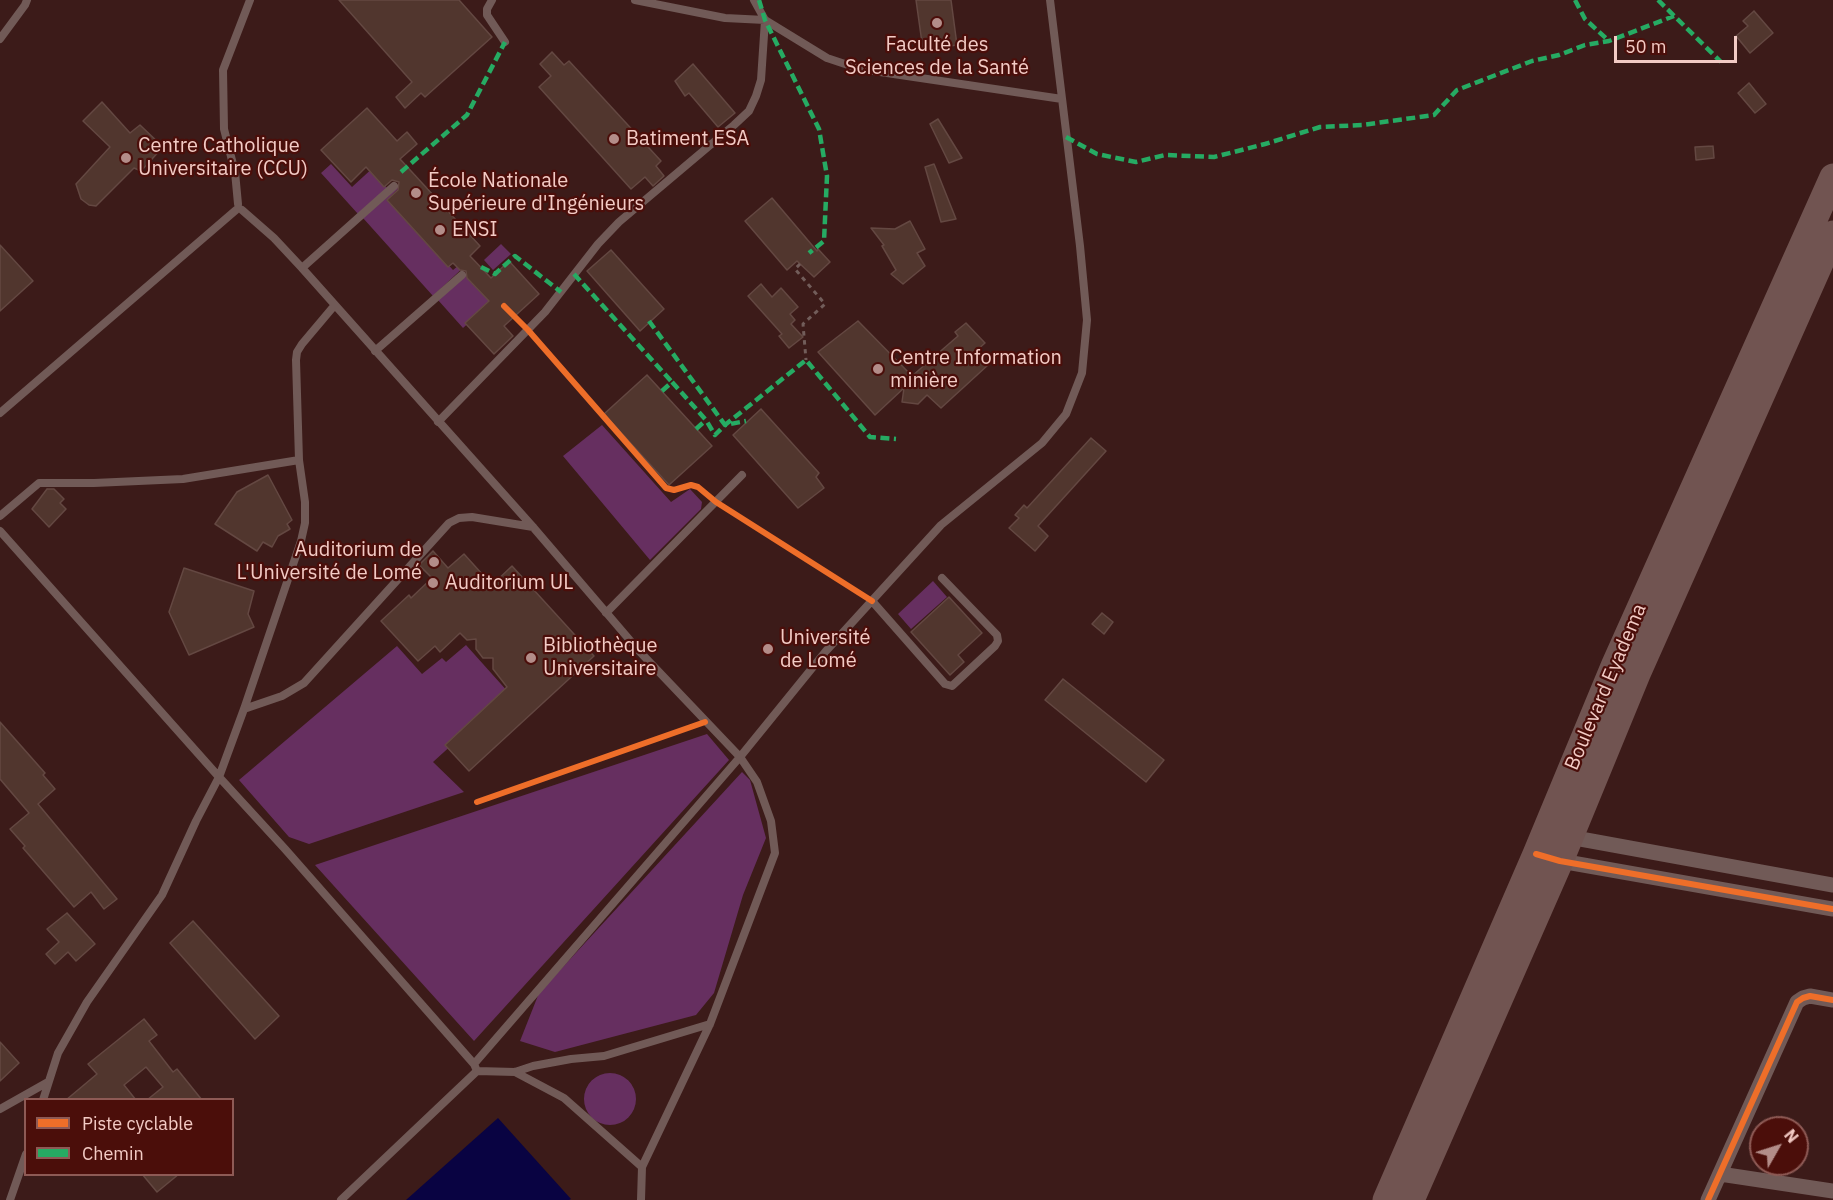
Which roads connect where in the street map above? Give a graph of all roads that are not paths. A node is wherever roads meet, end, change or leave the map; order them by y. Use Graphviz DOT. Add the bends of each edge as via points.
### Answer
graph roads {
  1 [pos="27,0"];
  2 [pos="250,0"];
  3 [pos="492,0"];
  4 [pos="635,0"];
  5 [pos="754,0"];
  6 [pos="1050,0"];
  7 [pos="765,20"];
  8 [pos="0,39"];
  9 [pos="505,42"];
  10 [pos="1062,99"];
  11 [pos="1833,177"];
  12 [pos="394,186"];
  13 [pos="239,208"];
  14 [pos="1833,234"];
  15 [pos="302,268"];
  16 [pos="462,275"];
  17 [pos="334,306"];
  18 [pos="375,351"];
  19 [pos="0,413"];
  20 [pos="438,422"];
  21 [pos="299,460"];
  22 [pos="742,475"];
  23 [pos="0,516"];
  24 [pos="533,527"];
  25 [pos="0,531"];
  26 [pos="942,578"];
  27 [pos="872,601"];
  28 [pos="606,613"];
  29 [pos="244,709"];
  30 [pos="740,756"];
  31 [pos="219,777"];
  32 [pos="1553,846"];
  33 [pos="1833,885"];
  34 [pos="1833,909"];
  35 [pos="1833,999"];
  36 [pos="710,1024"];
  37 [pos="475,1068"];
  38 [pos="514,1072"];
  39 [pos="48,1082"];
  40 [pos="44,1098"];
  41 [pos="0,1109"];
  42 [pos="24,1160"];
  43 [pos="642,1167"];
  44 [pos="1720,1174"];
  45 [pos="1833,1191"];
  46 [pos="10,1200"];
  47 [pos="341,1200"];
  48 [pos="641,1200"];
  49 [pos="1386,1200"];
  50 [pos="1411,1200"];
  51 [pos="1708,1200"];
  1 -- 8 [label="lane"];
  2 -- 13 [label="lane" via="224,70 224,129 236,172"];
  3 -- 9 [label="lane" via="487,15"];
  4 -- 7 [label="lane" via="725,18"];
  5 -- 7 [label="lane"];
  6 -- 10 [label="lane"];
  7 -- 10 [label="lane" via="826,58 860,69"];
  7 -- 20 [label="lane" via="761,80 749,111 612,229 545,312"];
  10 -- 27 [label="lane" via="1087,320 1082,373 1066,414 1042,443 941,525"];
  11 -- 32 [label="highway, Boulevard Eyadema" via="1615,664"];
  12 -- 15 [label="lane"];
  13 -- 15 [label="lane"];
  13 -- 19 [label="lane"];
  14 -- 32 [label="highway, Boulevard Eyadema" via="1637,674"];
  15 -- 17 [label="lane"];
  16 -- 18 [label="lane"];
  17 -- 18 [label="lane"];
  17 -- 21 [label="lane" via="297,352"];
  18 -- 20 [label="lane"];
  20 -- 24 [label="lane"];
  21 -- 23 [label="lane" via="183,479 39,483"];
  21 -- 29 [label="lane" via="305,524"];
  22 -- 28 [label="lane"];
  24 -- 28 [label="lane"];
  24 -- 29 [label="lane" via="472,517 449,523 304,683 282,696"];
  25 -- 31 [label="lane"];
  26 -- 27 [label="lane" via="998,640 952,686 945,684"];
  27 -- 30 [label="lane"];
  28 -- 30 [label="lane"];
  29 -- 31 [label="lane"];
  30 -- 36 [label="lane" via="757,782 771,821 775,853"];
  30 -- 37 [label="lane"];
  31 -- 37 [label="lane"];
  31 -- 39 [label="lane" via="162,896 87,1002 58,1053"];
  32 -- 33 [label="street"];
  32 -- 34 [label="street"];
  32 -- 49 [label="highway, Boulevard Eyadema"];
  32 -- 50 [label="highway"];
  35 -- 44 [label="street" via="1810,996 1797,1002"];
  36 -- 38 [label="lane" via="604,1056"];
  36 -- 43 [label="lane"];
  37 -- 38 [label="lane"];
  37 -- 47 [label="lane"];
  38 -- 43 [label="lane" via="564,1098"];
  39 -- 40 [label="lane"];
  39 -- 41 [label="lane"];
  42 -- 46 [label="lane"];
  43 -- 48 [label="lane"];
  44 -- 45 [label="street"];
  44 -- 51 [label="street"];
}
